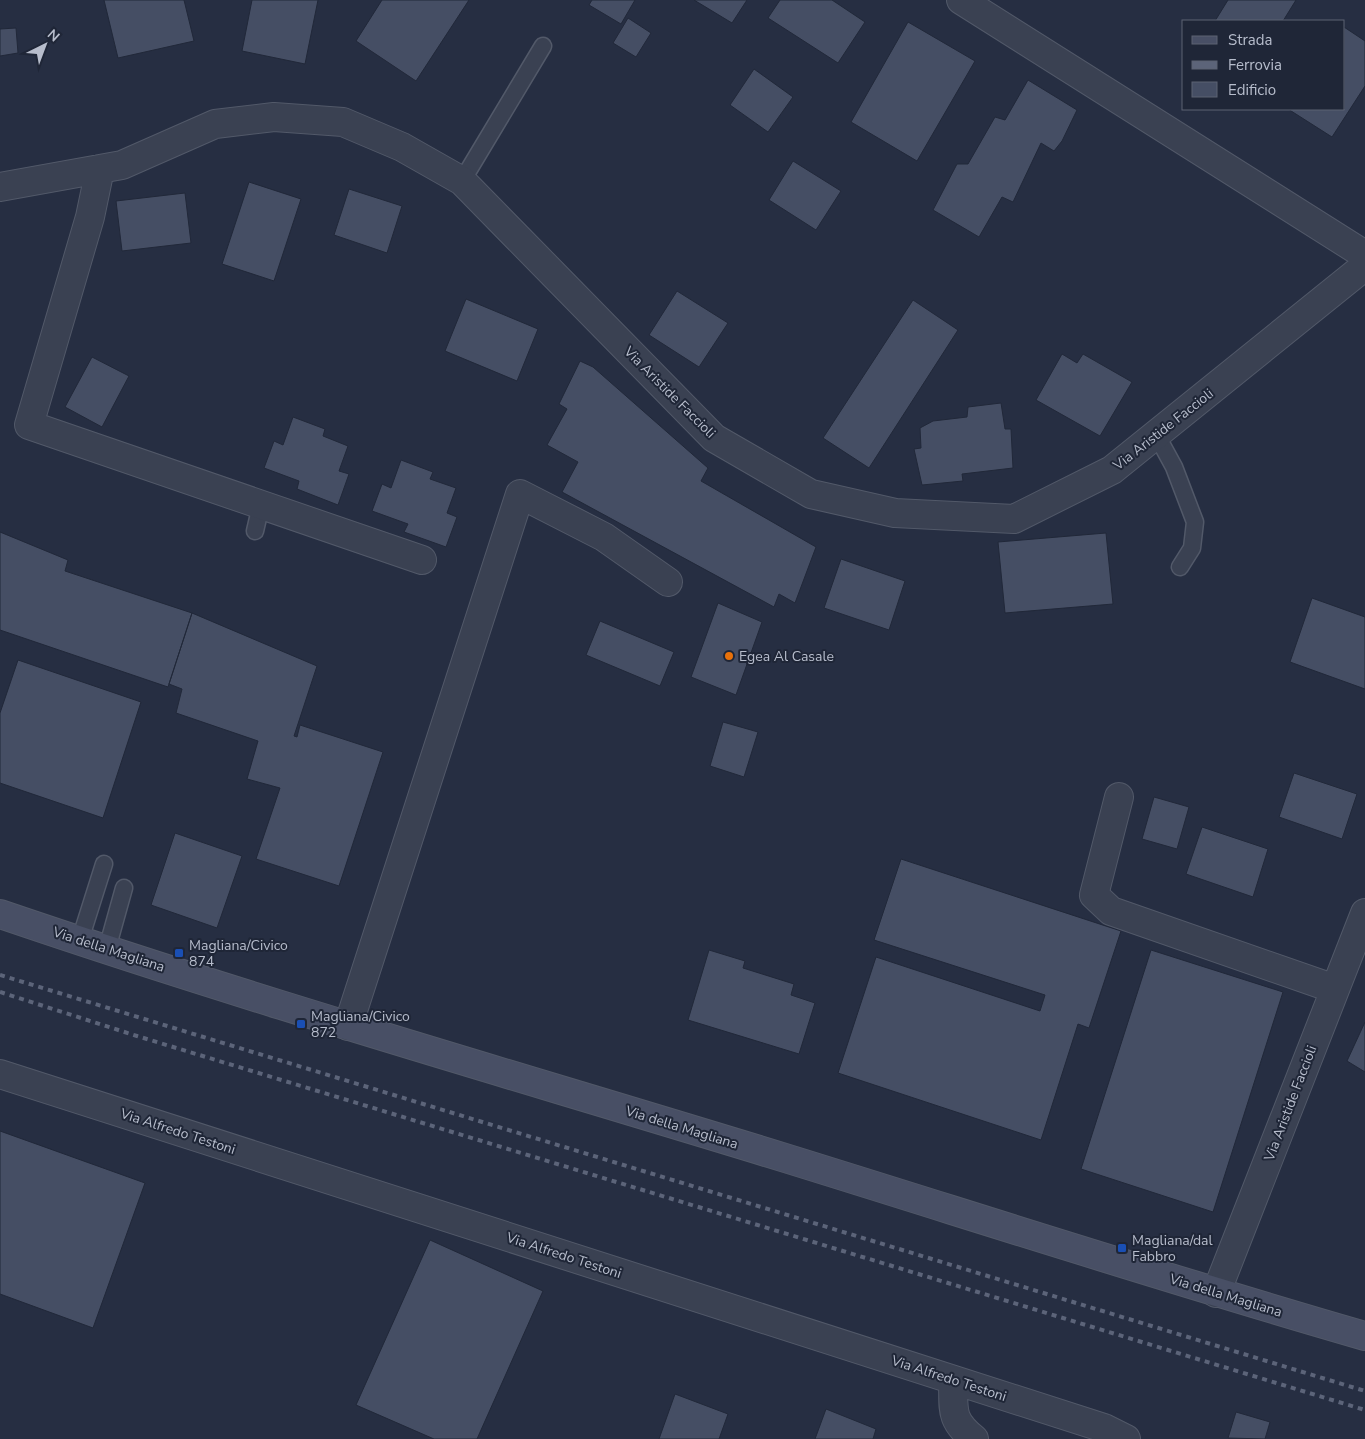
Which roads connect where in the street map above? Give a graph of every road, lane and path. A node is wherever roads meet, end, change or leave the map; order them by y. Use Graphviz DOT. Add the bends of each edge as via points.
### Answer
graph roads {
  1 [pos="961,0"];
  2 [pos="543,46"];
  3 [pos="100,169"];
  4 [pos="462,181"];
  5 [pos="0,188"];
  6 [pos="1365,255"];
  7 [pos="1365,266"];
  8 [pos="1156,434"];
  9 [pos="260,505"];
  10 [pos="255,531"];
  11 [pos="422,560"];
  12 [pos="1180,567"];
  13 [pos="668,582"];
  14 [pos="1119,797"];
  15 [pos="104,864"];
  16 [pos="124,888"];
  17 [pos="1365,913"];
  18 [pos="0,914"];
  19 [pos="80,940"];
  20 [pos="107,949"];
  21 [pos="1335,989"];
  22 [pos="348,1026"];
  23 [pos="0,1074"];
  24 [pos="1216,1293"];
  25 [pos="1365,1336"];
  26 [pos="953,1380"];
  27 [pos="974,1439"];
  28 [pos="1126,1439"];
  1 -- 6 [label="street"];
  2 -- 4 [label="lane"];
  3 -- 4 [label="street, Via Aristide Faccioli" via="122,165 215,124 274,117 344,122 402,147"];
  3 -- 5 [label="street, Via Aristide Faccioli"];
  3 -- 9 [label="street" via="90,217 29,426"];
  4 -- 8 [label="street, Via Aristide Faccioli" via="714,438 811,494 895,513 1014,519 1112,470"];
  7 -- 8 [label="street, Via Aristide Faccioli"];
  8 -- 12 [label="lane" via="1174,467 1195,522 1192,548"];
  9 -- 10 [label="lane"];
  9 -- 11 [label="street" via="376,552"];
  13 -- 22 [label="street" via="604,537 520,494"];
  14 -- 21 [label="street" via="1094,895 1111,911"];
  15 -- 19 [label="lane"];
  16 -- 20 [label="lane"];
  17 -- 21 [label="street, Via Aristide Faccioli"];
  18 -- 19 [label="main road, Via della Magliana"];
  19 -- 20 [label="main road, Via della Magliana"];
  20 -- 22 [label="main road, Via della Magliana"];
  21 -- 24 [label="street, Via Aristide Faccioli"];
  22 -- 24 [label="main road, Via della Magliana"];
  23 -- 26 [label="street, Via Alfredo Testoni"];
  24 -- 25 [label="main road, Via della Magliana"];
  26 -- 27 [label="street" via="955,1418"];
  26 -- 28 [label="street, Via Alfredo Testoni" via="1104,1428"];
}
